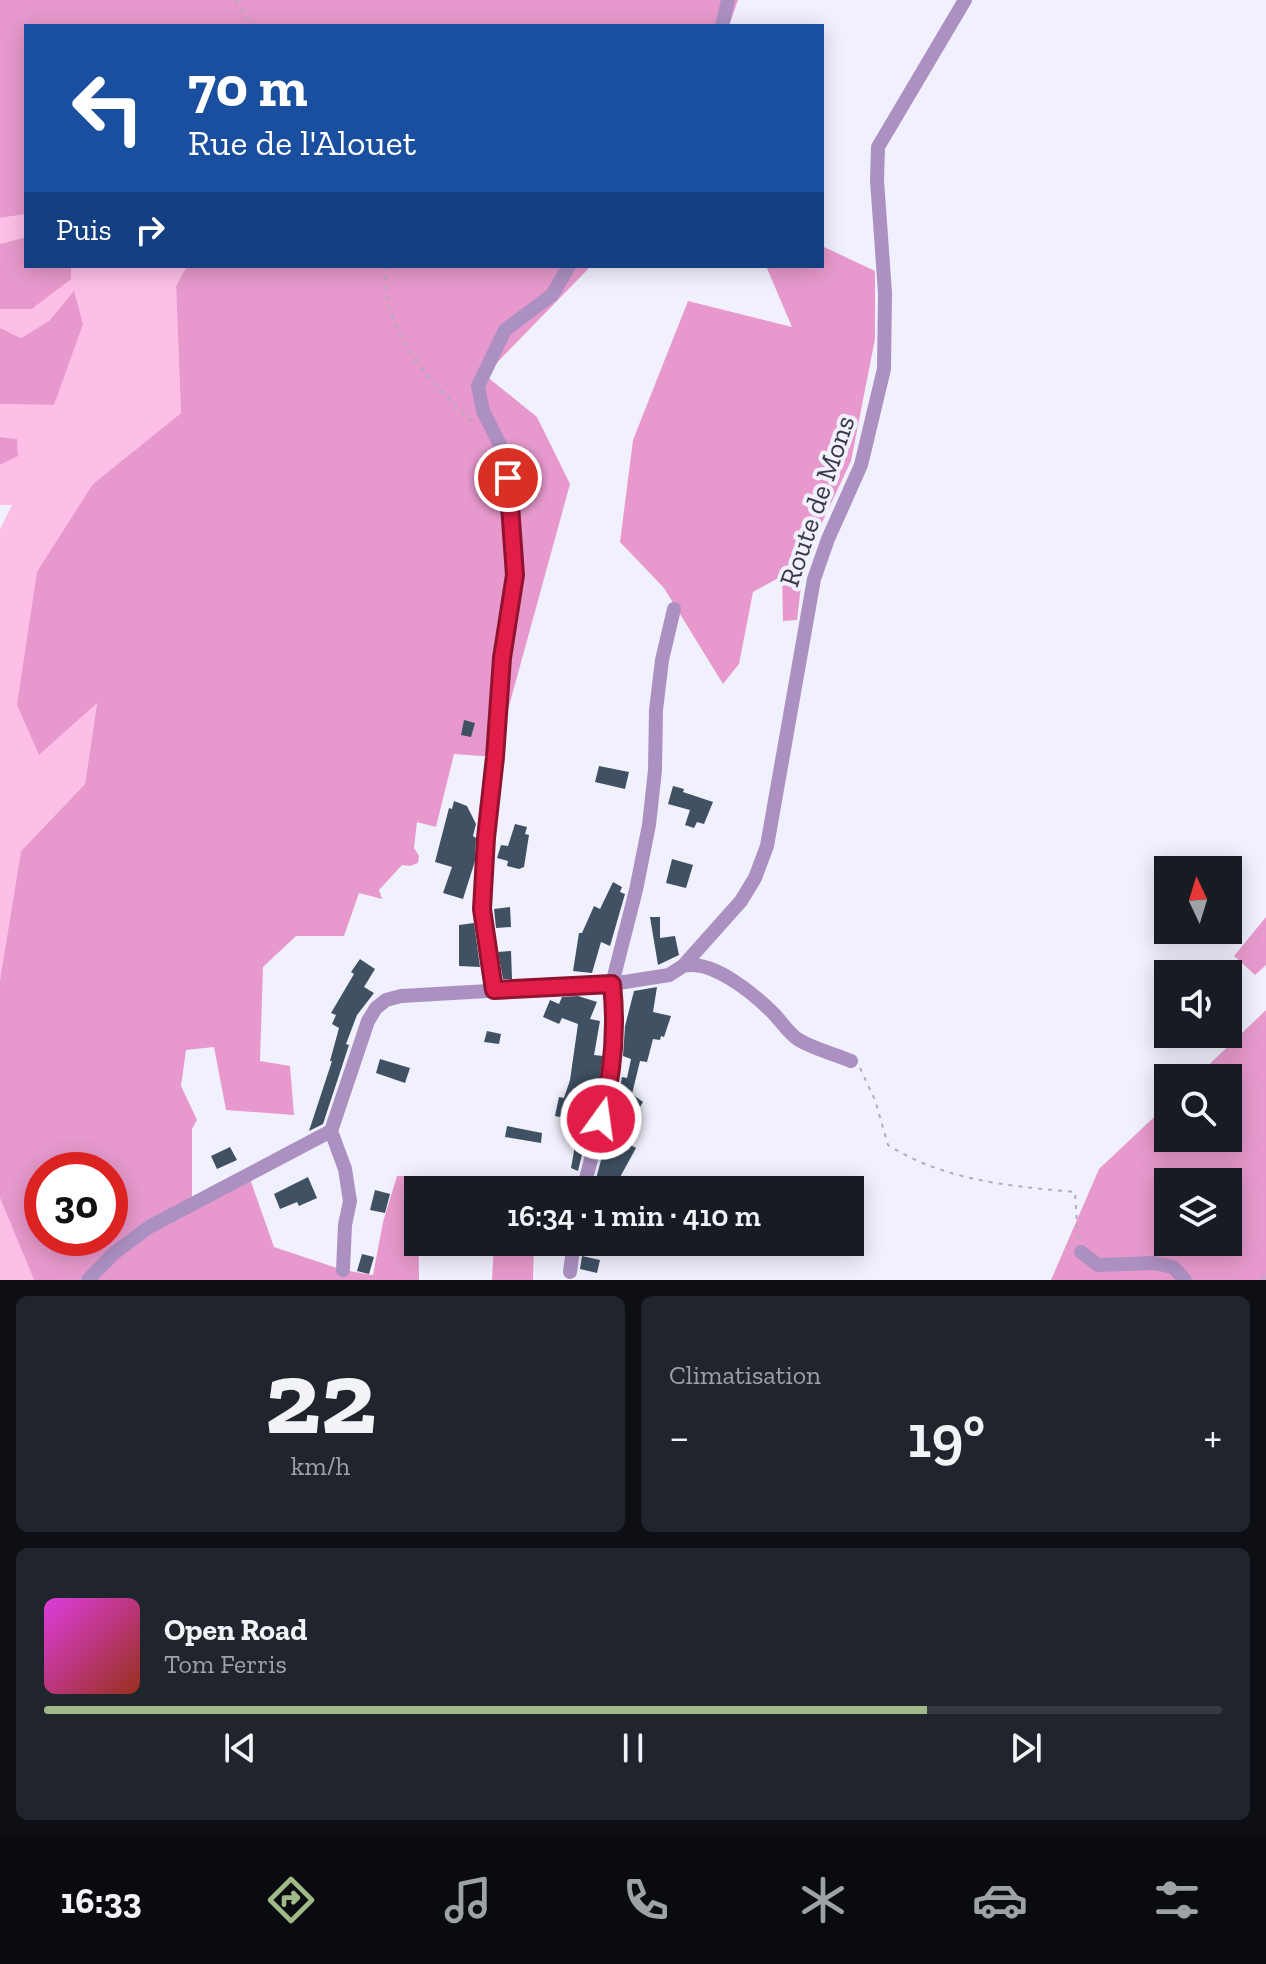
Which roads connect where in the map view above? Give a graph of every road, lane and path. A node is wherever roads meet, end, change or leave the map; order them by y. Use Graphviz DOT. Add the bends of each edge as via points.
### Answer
graph roads {
  1 [pos="236,0"];
  2 [pos="728,0"];
  3 [pos="965,0"];
  4 [pos="252,24"];
  5 [pos="722,24"];
  6 [pos="384,268"];
  7 [pos="568,268"];
  8 [pos="494,435"];
  9 [pos="674,609"];
  10 [pos="683,966"];
  11 [pos="612,984"];
  12 [pos="494,990"];
  13 [pos="851,1061"];
  14 [pos="331,1131"];
  15 [pos="587,1176"];
  16 [pos="1081,1252"];
  17 [pos="572,1256"];
  18 [pos="343,1270"];
  19 [pos="570,1272"];
  20 [pos="1266,1273"];
  21 [pos="88,1280"];
  22 [pos="1185,1280"];
  23 [pos="1263,1280"];
  1 -- 4 [label="path"];
  2 -- 5 [label="street"];
  3 -- 10 [label="street, Route de Mons" via="878,147 884,369 861,465 814,579 767,846 741,901"];
  6 -- 8 [label="path" via="388,304 407,347 440,390 482,432"];
  7 -- 8 [label="street" via="552,295 505,330 478,386"];
  8 -- 12 [label="street" via="508,461 515,575 502,658 482,909"];
  9 -- 11 [label="street" via="662,660 643,858"];
  10 -- 11 [label="street" via="669,975"];
  10 -- 13 [label="street" via="695,963 724,975 759,1000 798,1040"];
  11 -- 12 [label="street"];
  11 -- 15 [label="street" via="611,1083"];
  12 -- 14 [label="street" via="401,996 376,1008"];
  13 -- 16 [label="path" via="863,1072 888,1145 897,1151 967,1179 1075,1192"];
  14 -- 18 [label="street" via="350,1201"];
  14 -- 21 [label="street" via="149,1227"];
  16 -- 22 [label="street" via="1098,1265 1173,1267"];
  17 -- 19 [label="street"];
  20 -- 23 [label="path"];
}
